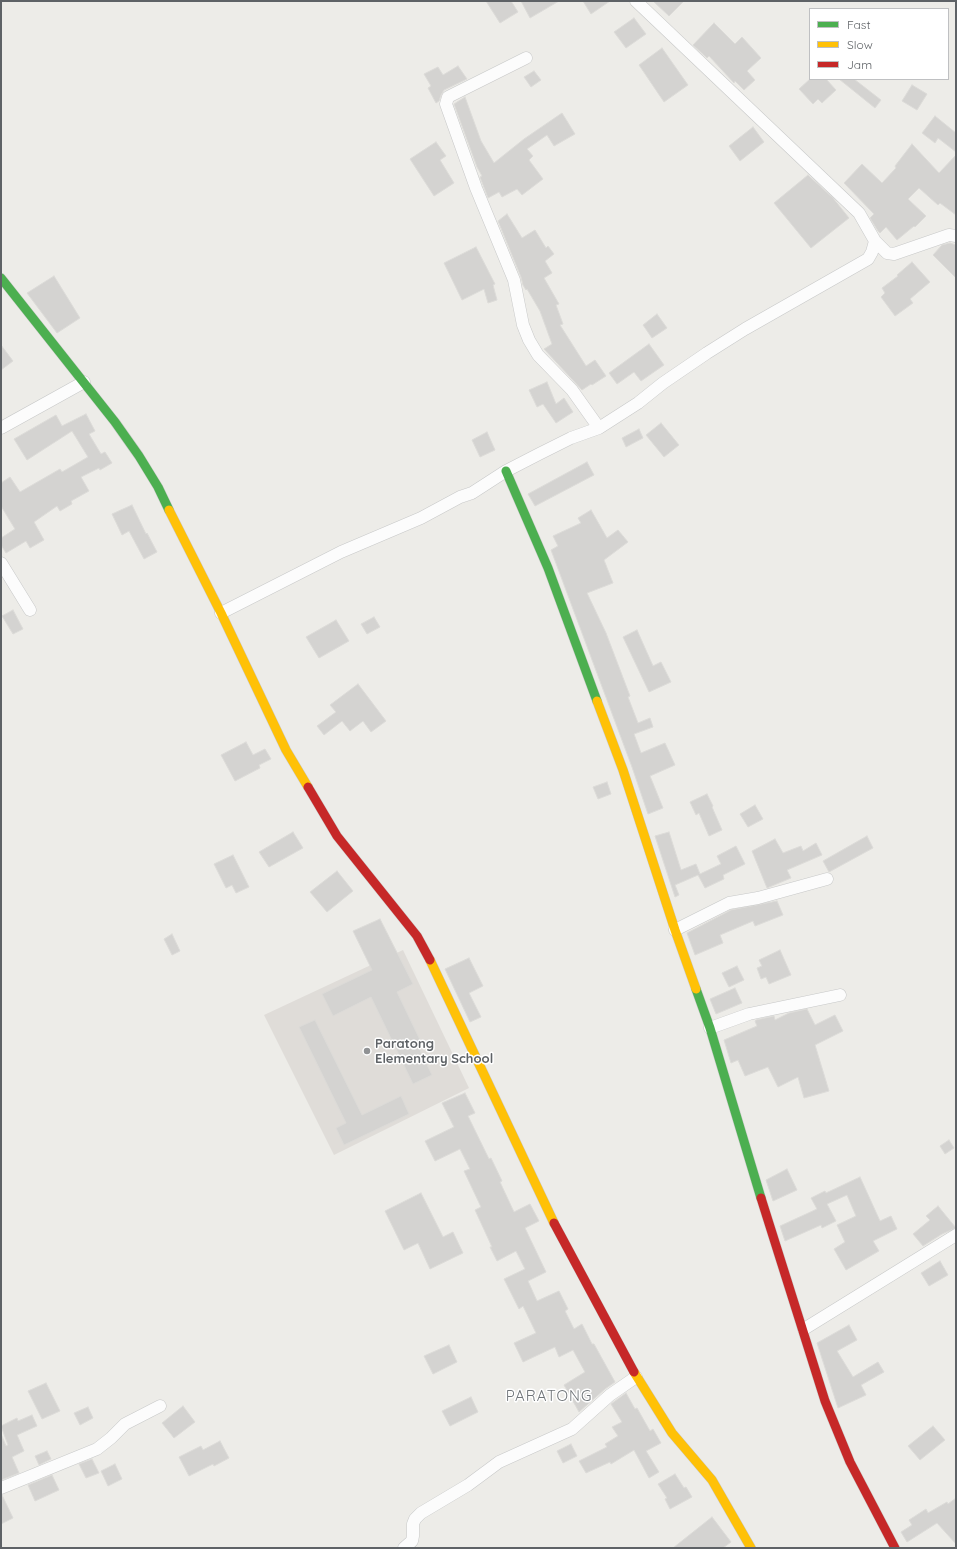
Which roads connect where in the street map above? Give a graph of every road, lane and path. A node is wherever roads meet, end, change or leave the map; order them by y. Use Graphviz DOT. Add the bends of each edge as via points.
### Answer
graph roads {
  1 [pos="636,1"];
  2 [pos="526,58"];
  3 [pos="956,236"];
  4 [pos="874,241"];
  5 [pos="1,278"];
  6 [pos="84,382"];
  7 [pos="1,428"];
  8 [pos="599,428"];
  9 [pos="506,472"];
  10 [pos="1,563"];
  11 [pos="30,610"];
  12 [pos="221,613"];
  13 [pos="827,879"];
  14 [pos="675,930"];
  15 [pos="840,995"];
  16 [pos="710,1028"];
  17 [pos="956,1235"];
  18 [pos="804,1330"];
  19 [pos="636,1377"];
  20 [pos="160,1406"];
  21 [pos="1,1488"];
  22 [pos="404,1548"];
  23 [pos="751,1548"];
  24 [pos="895,1548"];
  1 -- 4 [label="street" via="860,213"];
  2 -- 8 [label="street" via="448,97 446,104 476,188 514,280 523,325 529,340 538,355 572,390"];
  3 -- 4 [label="street" via="949,235 894,254 887,253"];
  4 -- 8 [label="street" via="868,259 707,353"];
  5 -- 6 [label="street"];
  6 -- 7 [label="street"];
  6 -- 12 [label="street" via="139,456 158,487"];
  8 -- 9 [label="street" via="571,438"];
  9 -- 12 [label="street" via="472,493 341,552"];
  9 -- 14 [label="street" via="551,575 623,770"];
  10 -- 11 [label="street"];
  12 -- 19 [label="street" via="286,750 337,836 418,936 546,1207"];
  13 -- 14 [label="street" via="758,898 729,903"];
  14 -- 16 [label="street"];
  15 -- 16 [label="street" via="755,1013"];
  16 -- 18 [label="street"];
  17 -- 18 [label="street"];
  18 -- 24 [label="street" via="825,1401 850,1462"];
  19 -- 22 [label="street" via="610,1395 572,1429 499,1462 468,1485 421,1513 413,1524 412,1541"];
  19 -- 23 [label="street" via="672,1433 712,1480"];
  20 -- 21 [label="street" via="125,1424 97,1449"];
}
